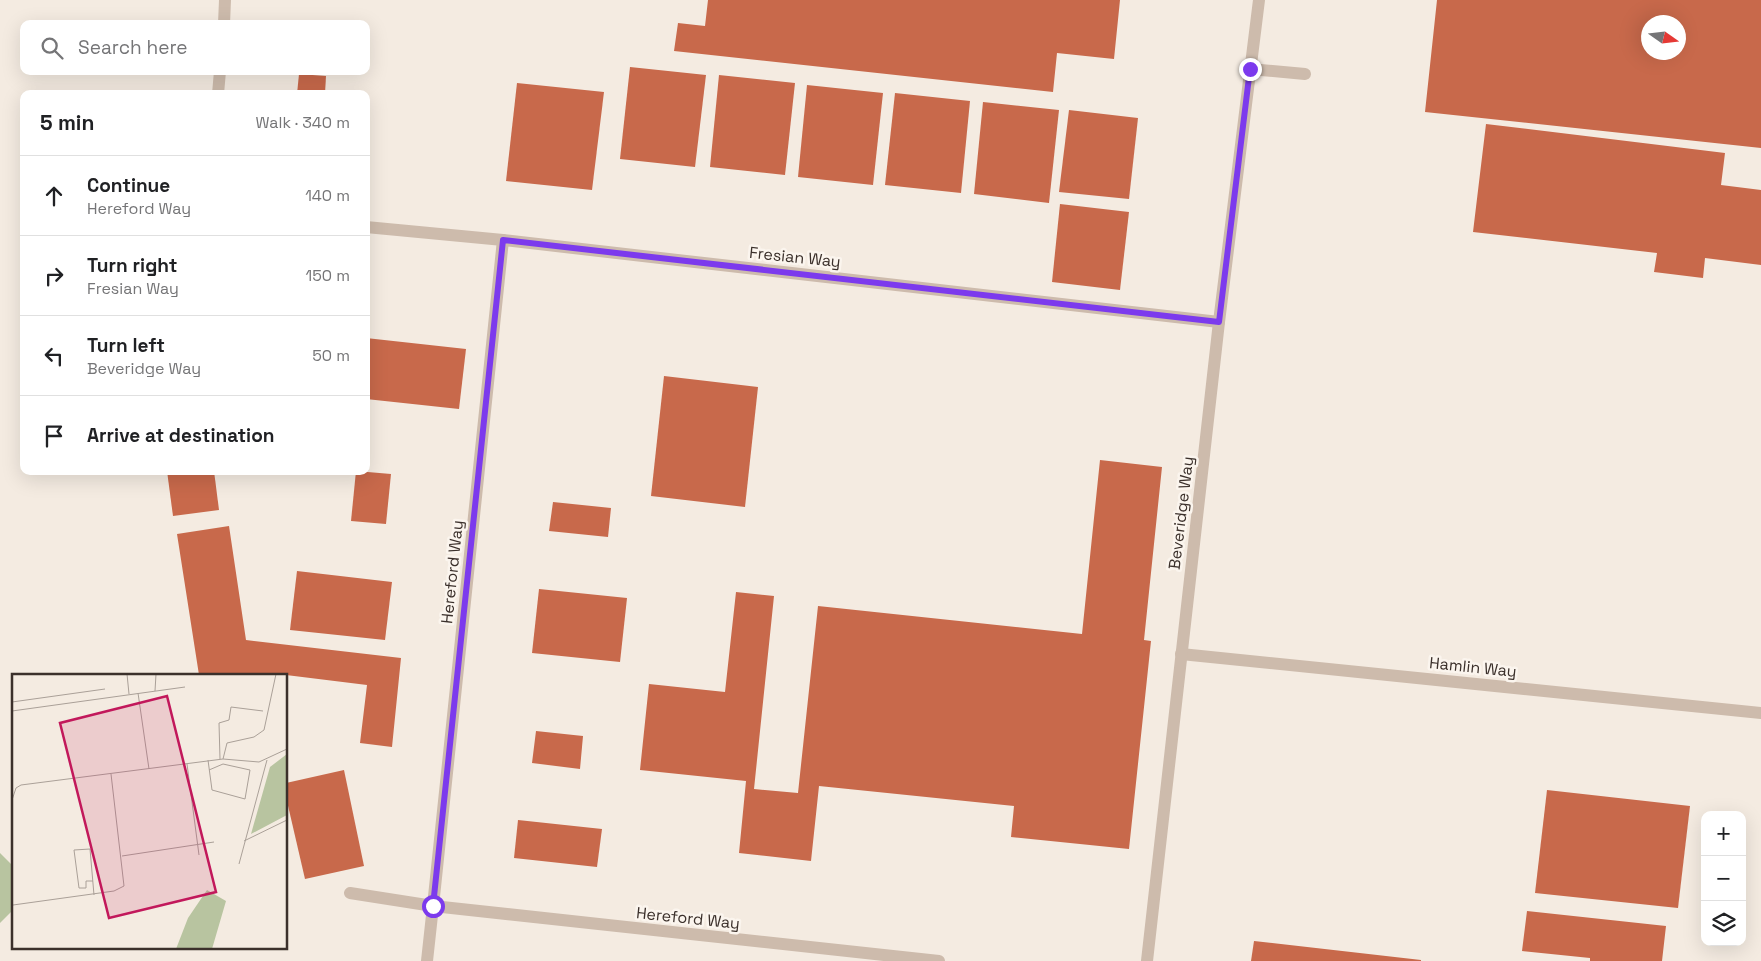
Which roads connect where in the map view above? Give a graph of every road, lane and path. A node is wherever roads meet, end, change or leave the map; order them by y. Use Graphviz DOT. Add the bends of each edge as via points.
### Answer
graph roads {
  1 [pos="225,0"];
  2 [pos="1259,0"];
  3 [pos="224,20"];
  4 [pos="1250,69"];
  5 [pos="1305,74"];
  6 [pos="220,75"];
  7 [pos="218,90"];
  8 [pos="370,227"];
  9 [pos="503,240"];
  10 [pos="1219,322"];
  11 [pos="1181,654"];
  12 [pos="1761,713"];
  13 [pos="350,893"];
  14 [pos="433,906"];
  15 [pos="427,961"];
  16 [pos="939,961"];
  17 [pos="1148,961"];
  1 -- 3 [label="street"];
  2 -- 4 [label="street, Beveridge Way"];
  4 -- 5 [label="street"];
  4 -- 10 [label="street, Beveridge Way"];
  6 -- 7 [label="street"];
  8 -- 9 [label="street, Fresian Way"];
  9 -- 10 [label="street, Fresian Way"];
  9 -- 14 [label="street, Hereford Way"];
  10 -- 11 [label="street, Beveridge Way"];
  11 -- 12 [label="street, Hamlin Way"];
  11 -- 17 [label="street, Beveridge Way"];
  13 -- 14 [label="street, Hereford Way"];
  14 -- 15 [label="street"];
  14 -- 16 [label="street, Hereford Way"];
}
